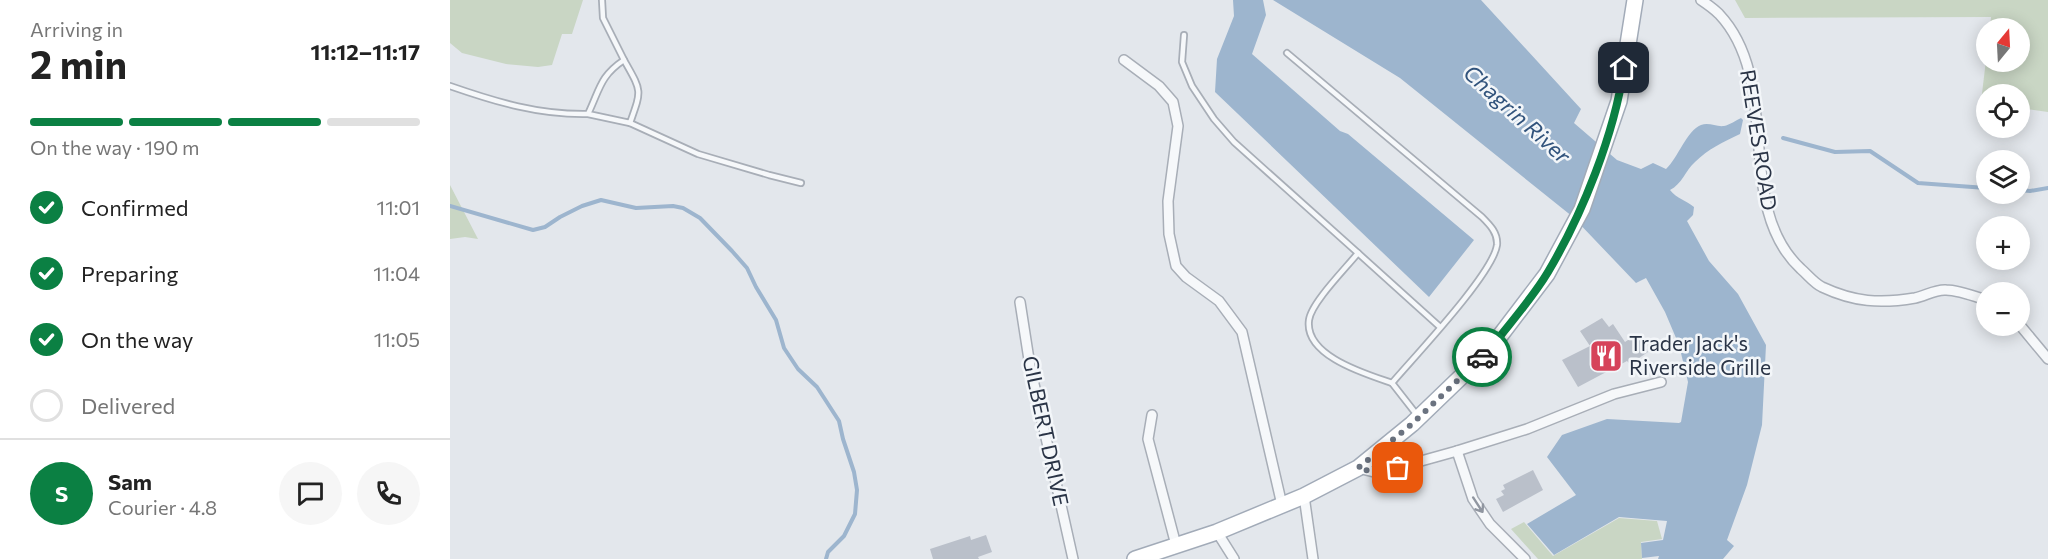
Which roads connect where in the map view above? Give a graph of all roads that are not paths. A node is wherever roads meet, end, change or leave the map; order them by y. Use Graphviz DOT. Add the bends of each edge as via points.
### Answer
graph roads {
  1 [pos="602,0"];
  2 [pos="1635,0"];
  3 [pos="1701,0"];
  4 [pos="1184,35"];
  5 [pos="1287,53"];
  6 [pos="624,60"];
  7 [pos="1124,60"];
  8 [pos="450,86"];
  9 [pos="588,114"];
  10 [pos="630,123"];
  11 [pos="801,183"];
  12 [pos="1358,253"];
  13 [pos="1976,298"];
  14 [pos="1020,302"];
  15 [pos="1440,327"];
  16 [pos="2029,336"];
  17 [pos="2048,359"];
  18 [pos="1392,382"];
  19 [pos="1661,382"];
  20 [pos="1152,415"];
  21 [pos="1419,418"];
  22 [pos="1457,451"];
  23 [pos="1358,468"];
  24 [pos="1304,496"];
  25 [pos="1282,505"];
  26 [pos="1218,532"];
  27 [pos="1176,545"];
  28 [pos="1073,559"];
  29 [pos="1135,559"];
  30 [pos="1234,559"];
  31 [pos="1313,559"];
  32 [pos="1525,559"];
  1 -- 6 [label="lane" via="603,18"];
  2 -- 21 [label="main road" via="1619,101 1582,209 1547,274 1490,349"];
  3 -- 13 [label="street, REEVES ROAD" via="1719,14 1743,51 1754,97 1773,229 1791,260 1819,285 1852,299 1917,298 1946,290"];
  4 -- 12 [label="lane" via="1182,62 1192,86 1214,119 1234,142"];
  5 -- 15 [label="lane" via="1492,228 1497,246 1487,268"];
  6 -- 9 [label="lane" via="601,81"];
  6 -- 10 [label="lane" via="639,86"];
  7 -- 25 [label="street" via="1159,86 1173,102 1178,126 1168,201 1169,234 1176,266 1219,301 1242,332"];
  8 -- 9 [label="lane" via="530,110"];
  9 -- 10 [label="lane"];
  10 -- 11 [label="lane" via="698,154"];
  12 -- 15 [label="lane"];
  12 -- 18 [label="lane" via="1316,304 1309,320 1310,335 1338,362"];
  14 -- 28 [label="street, GILBERT DRIVE" via="1030,366"];
  15 -- 18 [label="lane"];
  16 -- 17 [label="street"];
  18 -- 21 [label="lane"];
  19 -- 22 [label="street" via="1614,394 1527,429"];
  20 -- 27 [label="street" via="1148,439"];
  21 -- 23 [label="main road"];
  22 -- 23 [label="street" via="1378,473"];
  22 -- 32 [label="street, one-way" via="1473,499 1490,524"];
  23 -- 24 [label="main road"];
  24 -- 25 [label="main road"];
  24 -- 31 [label="street"];
  25 -- 26 [label="main road"];
  26 -- 27 [label="main road"];
  26 -- 30 [label="street"];
  27 -- 29 [label="main road"];
}
